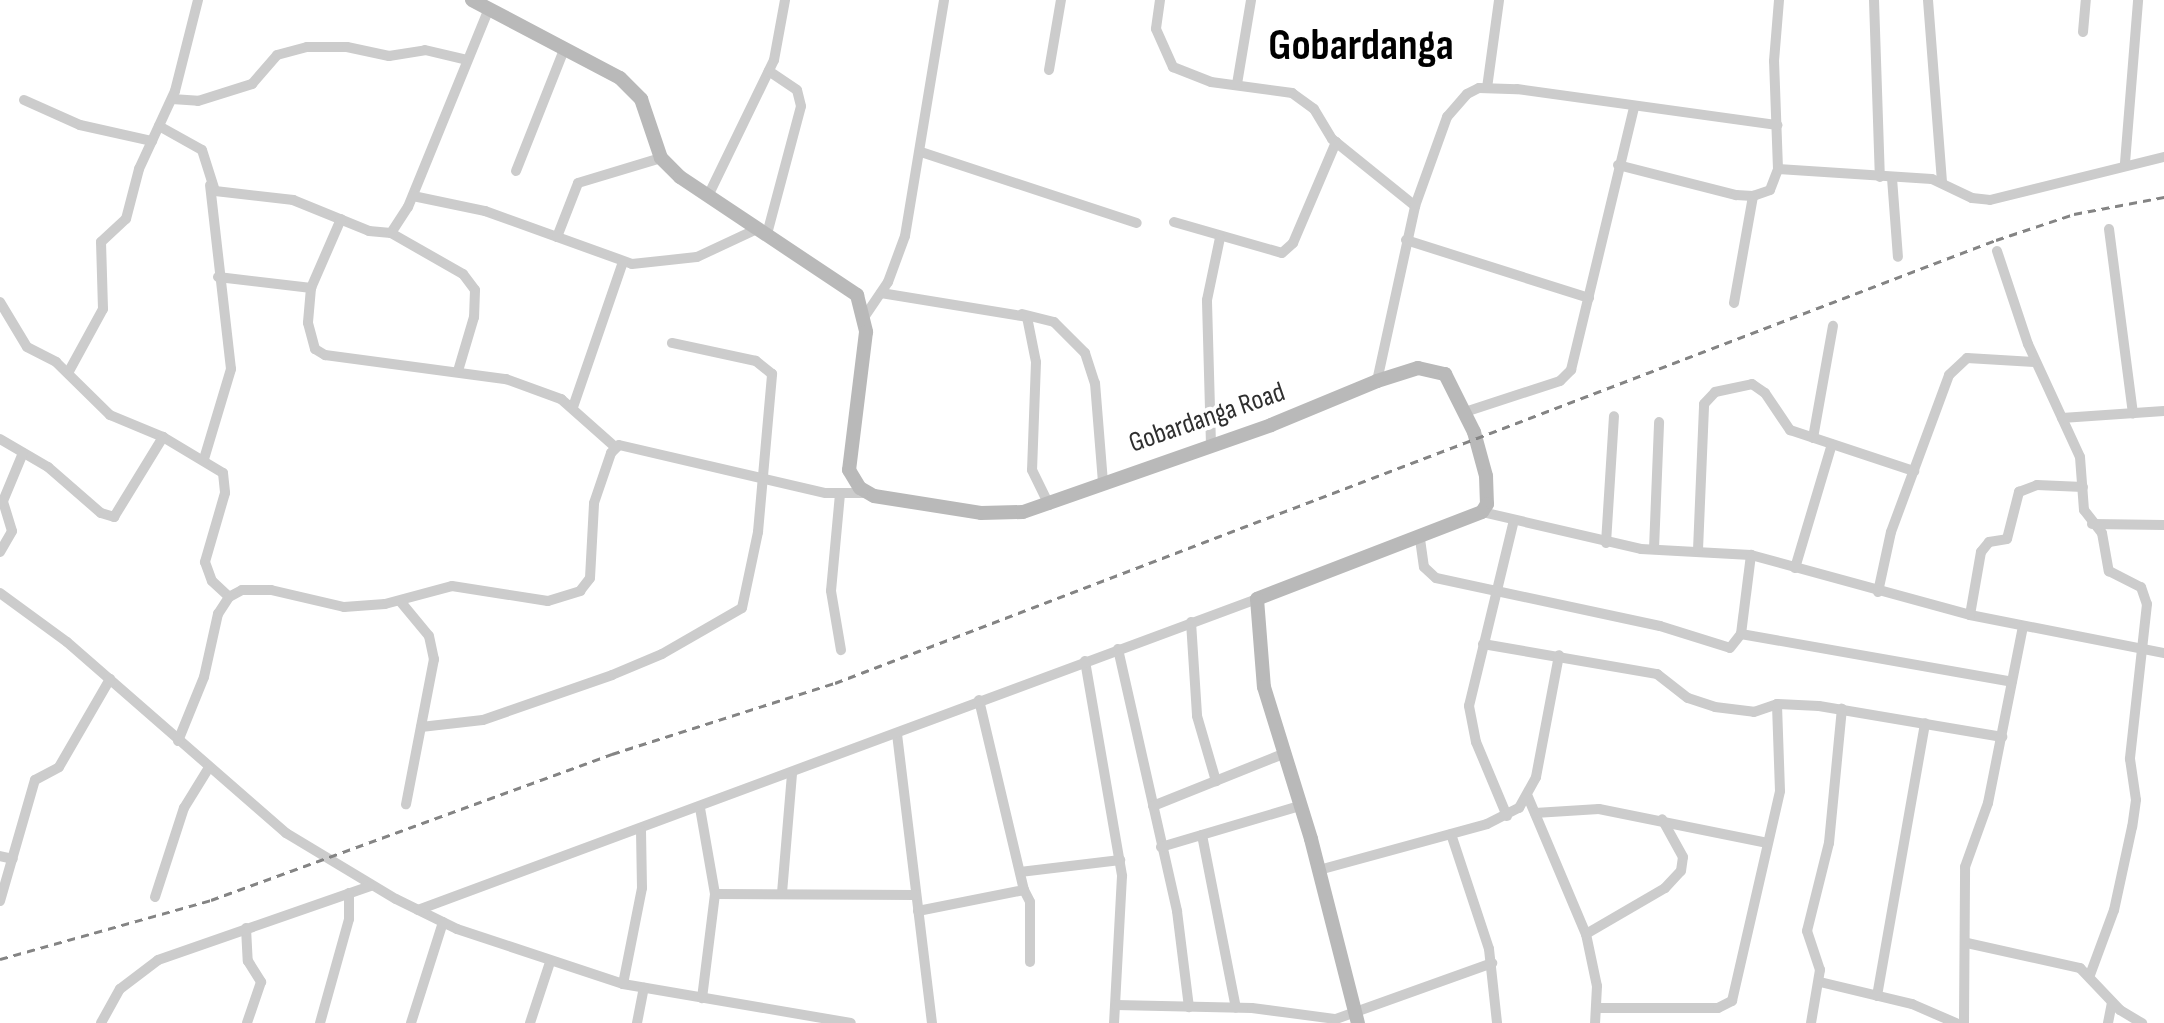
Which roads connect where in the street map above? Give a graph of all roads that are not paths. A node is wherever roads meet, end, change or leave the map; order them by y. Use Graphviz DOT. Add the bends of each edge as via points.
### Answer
graph roads {
  1 [pos="198,0"];
  2 [pos="472,0"];
  3 [pos="785,0"];
  4 [pos="944,0"];
  5 [pos="1061,0"];
  6 [pos="1160,0"];
  7 [pos="1251,0"];
  8 [pos="1499,0"];
  9 [pos="1779,0"];
  10 [pos="1874,0"];
  11 [pos="1928,0"];
  12 [pos="2086,0"];
  13 [pos="2138,0"];
  14 [pos="488,11"];
  15 [pos="2083,32"];
  16 [pos="564,50"];
  17 [pos="467,60"];
  18 [pos="1049,70"];
  19 [pos="769,71"];
  20 [pos="1237,84"];
  21 [pos="1487,88"];
  22 [pos="172,99"];
  23 [pos="24,100"];
  24 [pos="1634,108"];
  25 [pos="1778,125"];
  26 [pos="159,126"];
  27 [pos="152,141"];
  28 [pos="1336,142"];
  29 [pos="921,152"];
  30 [pos="2164,157"];
  31 [pos="661,158"];
  32 [pos="2125,163"];
  33 [pos="1618,165"];
  34 [pos="1778,169"];
  35 [pos="516,171"];
  36 [pos="1880,177"];
  37 [pos="1892,178"];
  38 [pos="1942,181"];
  39 [pos="210,185"];
  40 [pos="413,196"];
  41 [pos="708,196"];
  42 [pos="1753,196"];
  43 [pos="1415,206"];
  44 [pos="341,219"];
  45 [pos="1174,222"];
  46 [pos="1137,223"];
  47 [pos="2109,229"];
  48 [pos="763,231"];
  49 [pos="391,233"];
  50 [pos="557,237"];
  51 [pos="1220,238"];
  52 [pos="1406,240"];
  53 [pos="1997,251"];
  54 [pos="1898,257"];
  55 [pos="623,262"];
  56 [pos="218,277"];
  57 [pos="311,288"];
  58 [pos="881,293"];
  59 [pos="1589,298"];
  60 [pos="0,302"];
  61 [pos="1734,303"];
  62 [pos="1022,314"];
  63 [pos="865,316"];
  64 [pos="1833,326"];
  65 [pos="672,343"];
  66 [pos="2035,362"];
  67 [pos="458,371"];
  68 [pos="68,373"];
  69 [pos="1377,381"];
  70 [pos="573,407"];
  71 [pos="2164,411"];
  72 [pos="1465,412"];
  73 [pos="2133,413"];
  74 [pos="1614,416"];
  75 [pos="2062,418"];
  76 [pos="1659,422"];
  77 [pos="163,437"];
  78 [pos="1813,438"];
  79 [pos="0,439"];
  80 [pos="1832,444"];
  81 [pos="1211,445"];
  82 [pos="615,447"];
  83 [pos="23,453"];
  84 [pos="204,459"];
  85 [pos="1914,471"];
  86 [pos="761,478"];
  87 [pos="1103,483"];
  88 [pos="2083,487"];
  89 [pos="866,493"];
  90 [pos="840,494"];
  91 [pos="1049,505"];
  92 [pos="1482,512"];
  93 [pos="1514,520"];
  94 [pos="2092,524"];
  95 [pos="2164,525"];
  96 [pos="1420,539"];
  97 [pos="1606,543"];
  98 [pos="1654,549"];
  99 [pos="1698,550"];
  100 [pos="0,552"];
  101 [pos="1751,555"];
  102 [pos="1795,568"];
  103 [pos="1496,588"];
  104 [pos="1878,592"];
  105 [pos="0,593"];
  106 [pos="229,597"];
  107 [pos="1257,599"];
  108 [pos="400,601"];
  109 [pos="1970,615"];
  110 [pos="1191,622"];
  111 [pos="2023,626"];
  112 [pos="1741,634"];
  113 [pos="1483,644"];
  114 [pos="1118,649"];
  115 [pos="841,650"];
  116 [pos="2144,650"];
  117 [pos="2164,653"];
  118 [pos="1559,655"];
  119 [pos="1085,661"];
  120 [pos="110,679"];
  121 [pos="2012,682"];
  122 [pos="979,700"];
  123 [pos="1777,704"];
  124 [pos="1842,709"];
  125 [pos="1925,723"];
  126 [pos="421,727"];
  127 [pos="897,734"];
  128 [pos="2002,737"];
  129 [pos="178,741"];
  130 [pos="1283,754"];
  131 [pos="208,769"];
  132 [pos="792,773"];
  133 [pos="1216,781"];
  134 [pos="1528,797"];
  135 [pos="406,804"];
  136 [pos="1153,806"];
  137 [pos="1299,806"];
  138 [pos="700,808"];
  139 [pos="1535,813"];
  140 [pos="1507,816"];
  141 [pos="1662,819"];
  142 [pos="641,831"];
  143 [pos="1451,834"];
  144 [pos="1202,835"];
  145 [pos="1768,843"];
  146 [pos="1161,847"];
  147 [pos="0,856"];
  148 [pos="13,859"];
  149 [pos="1120,860"];
  150 [pos="1319,870"];
  151 [pos="1020,872"];
  152 [pos="370,886"];
  153 [pos="1024,890"];
  154 [pos="349,893"];
  155 [pos="782,893"];
  156 [pos="715,894"];
  157 [pos="916,895"];
  158 [pos="155,897"];
  159 [pos="0,901"];
  160 [pos="418,910"];
  161 [pos="918,911"];
  162 [pos="443,922"];
  163 [pos="246,928"];
  164 [pos="1586,934"];
  165 [pos="1967,943"];
  166 [pos="550,962"];
  167 [pos="1030,962"];
  168 [pos="1492,963"];
  169 [pos="2090,975"];
  170 [pos="1820,982"];
  171 [pos="623,984"];
  172 [pos="644,988"];
  173 [pos="1877,996"];
  174 [pos="702,998"];
  175 [pos="2112,1002"];
  176 [pos="1116,1005"];
  177 [pos="1189,1007"];
  178 [pos="1236,1008"];
  179 [pos="1252,1008"];
  180 [pos="1597,1008"];
  181 [pos="1357,1019"];
  182 [pos="845,1022"];
  183 [pos="101,1023"];
  184 [pos="247,1023"];
  185 [pos="320,1023"];
  186 [pos="411,1023"];
  187 [pos="530,1023"];
  188 [pos="637,1023"];
  189 [pos="932,1023"];
  190 [pos="1114,1023"];
  191 [pos="1253,1023"];
  192 [pos="1497,1023"];
  193 [pos="1595,1023"];
  194 [pos="1811,1023"];
  195 [pos="1956,1023"];
  196 [pos="1964,1023"];
  197 [pos="2108,1023"];
  198 [pos="2142,1023"];
  1 -- 22 [label="street"];
  2 -- 14 [label="main road"];
  3 -- 19 [label="street"];
  4 -- 29 [label="street"];
  5 -- 18 [label="street"];
  6 -- 20 [label="street" via="1156,29 1165,58 1201,80"];
  7 -- 20 [label="street"];
  8 -- 21 [label="street"];
  9 -- 25 [label="street" via="1774,61"];
  10 -- 36 [label="street"];
  11 -- 38 [label="street"];
  12 -- 15 [label="street"];
  13 -- 32 [label="street"];
  14 -- 16 [label="main road"];
  14 -- 17 [label="street"];
  16 -- 31 [label="main road" via="596,63 634,90"];
  16 -- 35 [label="street"];
  17 -- 22 [label="street" via="425,50 389,56 332,45 307,47 277,55 252,84 198,101"];
  17 -- 40 [label="street"];
  19 -- 41 [label="street"];
  19 -- 48 [label="street" via="797,90 801,106"];
  20 -- 28 [label="street" via="1292,93 1314,109"];
  21 -- 24 [label="street"];
  21 -- 43 [label="street" via="1454,105"];
  22 -- 26 [label="street"];
  23 -- 27 [label="street" via="80,125"];
  24 -- 25 [label="street" via="1733,115"];
  24 -- 33 [label="street"];
  25 -- 34 [label="street"];
  26 -- 27 [label="street"];
  26 -- 39 [label="street" via="202,150"];
  27 -- 68 [label="street" via="126,219 101,242 103,309"];
  28 -- 43 [label="street"];
  28 -- 51 [label="street" via="1288,250 1276,254"];
  29 -- 46 [label="street"];
  29 -- 58 [label="street" via="905,236"];
  30 -- 32 [label="street"];
  31 -- 41 [label="main road"];
  31 -- 50 [label="street" via="578,183"];
  32 -- 38 [label="street" via="1990,200 1972,198"];
  33 -- 42 [label="street"];
  33 -- 59 [label="street"];
  34 -- 36 [label="street"];
  34 -- 42 [label="street" via="1770,190"];
  36 -- 37 [label="street"];
  37 -- 38 [label="street"];
  37 -- 54 [label="street"];
  39 -- 44 [label="street" via="221,194 293,200"];
  39 -- 56 [label="street"];
  40 -- 49 [label="street"];
  40 -- 50 [label="street" via="485,211"];
  41 -- 48 [label="main road"];
  42 -- 61 [label="street"];
  43 -- 52 [label="street"];
  44 -- 49 [label="street"];
  44 -- 57 [label="street"];
  45 -- 51 [label="street"];
  47 -- 73 [label="street"];
  48 -- 55 [label="street" via="697,257 655,264"];
  48 -- 63 [label="main road" via="848,286"];
  49 -- 67 [label="street" via="463,274 475,290 474,317"];
  50 -- 55 [label="street"];
  51 -- 81 [label="street" via="1207,300"];
  52 -- 59 [label="street"];
  52 -- 69 [label="street"];
  53 -- 66 [label="street"];
  55 -- 70 [label="street"];
  56 -- 57 [label="street"];
  56 -- 84 [label="street" via="231,369"];
  57 -- 67 [label="street" via="310,342 325,355"];
  58 -- 62 [label="street"];
  58 -- 63 [label="street"];
  59 -- 72 [label="street" via="1565,377"];
  60 -- 68 [label="street" via="27,347"];
  62 -- 87 [label="street" via="1054,322 1085,353 1095,383"];
  62 -- 91 [label="street" via="1035,338 1032,470"];
  63 -- 89 [label="main road" via="849,463 853,481"];
  64 -- 78 [label="street"];
  65 -- 86 [label="street" via="756,361 772,374"];
  66 -- 75 [label="street"];
  66 -- 85 [label="street" via="1967,358 1958,363 1939,398"];
  67 -- 70 [label="street" via="506,379"];
  68 -- 77 [label="street" via="110,415"];
  69 -- 72 [label="main road, Gobardanga Road" via="1436,368 1452,382"];
  69 -- 81 [label="main road, Gobardanga Road"];
  70 -- 82 [label="street"];
  71 -- 73 [label="street"];
  72 -- 92 [label="main road, Gobardanga Road" via="1486,476 1487,504"];
  73 -- 75 [label="street"];
  74 -- 97 [label="street"];
  75 -- 88 [label="street" via="2080,457"];
  76 -- 98 [label="street"];
  77 -- 83 [label="street" via="114,517 101,513 60,475"];
  77 -- 84 [label="street"];
  78 -- 80 [label="street"];
  78 -- 99 [label="street" via="1785,426 1765,393 1752,384 1708,396"];
  79 -- 83 [label="street"];
  80 -- 85 [label="street"];
  80 -- 102 [label="street"];
  81 -- 87 [label="main road, Gobardanga Road"];
  82 -- 86 [label="street" via="634,446"];
  82 -- 108 [label="street" via="591,517 590,578 580,591 548,601 452,586"];
  83 -- 100 [label="street" via="3,501 12,531"];
  84 -- 106 [label="street" via="226,480 205,562 210,578"];
  85 -- 104 [label="street" via="1891,532"];
  86 -- 90 [label="street"];
  86 -- 126 [label="street" via="753,566 742,608 735,614 612,675 483,720"];
  87 -- 91 [label="main road, Gobardanga Road"];
  88 -- 94 [label="street" via="2084,510"];
  88 -- 109 [label="street" via="2037,485 2019,492 2007,539 1989,542 1981,552"];
  89 -- 90 [label="street"];
  89 -- 91 [label="main road, Gobardanga Road" via="1000,515"];
  90 -- 115 [label="street" via="831,591"];
  92 -- 93 [label="street"];
  92 -- 96 [label="main road"];
  93 -- 97 [label="street"];
  93 -- 103 [label="street"];
  94 -- 95 [label="street"];
  94 -- 116 [label="street" via="2102,533 2109,571 2146,595"];
  96 -- 103 [label="street" via="1429,574"];
  96 -- 107 [label="main road"];
  97 -- 98 [label="street"];
  98 -- 99 [label="street"];
  99 -- 101 [label="street"];
  101 -- 102 [label="street"];
  101 -- 112 [label="street"];
  102 -- 104 [label="street"];
  103 -- 112 [label="street" via="1660,626 1724,647 1735,646"];
  103 -- 113 [label="street"];
  104 -- 109 [label="street"];
  105 -- 120 [label="street"];
  106 -- 108 [label="street" via="254,589 330,606"];
  106 -- 129 [label="street" via="218,614 204,677"];
  107 -- 110 [label="street"];
  107 -- 130 [label="main road" via="1260,669"];
  108 -- 126 [label="street" via="434,647"];
  109 -- 111 [label="street"];
  110 -- 114 [label="street"];
  110 -- 133 [label="street" via="1197,716"];
  111 -- 116 [label="street"];
  111 -- 121 [label="street"];
  112 -- 121 [label="street"];
  113 -- 118 [label="street"];
  113 -- 140 [label="street" via="1469,706 1471,725"];
  114 -- 119 [label="street"];
  114 -- 136 [label="street"];
  116 -- 117 [label="street"];
  116 -- 169 [label="street" via="2130,759 2136,800 2128,854"];
  118 -- 123 [label="street" via="1657,674 1688,698 1715,707 1754,712"];
  118 -- 134 [label="street" via="1549,728"];
  119 -- 122 [label="street"];
  119 -- 149 [label="street"];
  120 -- 129 [label="street"];
  120 -- 148 [label="street" via="59,767 35,780"];
  121 -- 128 [label="street"];
  122 -- 127 [label="street"];
  122 -- 151 [label="street"];
  123 -- 124 [label="street"];
  123 -- 145 [label="street" via="1780,791"];
  124 -- 125 [label="street"];
  124 -- 170 [label="street" via="1827,857 1807,931"];
  125 -- 128 [label="street"];
  125 -- 173 [label="street"];
  126 -- 135 [label="street"];
  127 -- 132 [label="street"];
  127 -- 157 [label="street"];
  128 -- 165 [label="street" via="1988,803 1968,852"];
  129 -- 131 [label="street"];
  130 -- 133 [label="street"];
  130 -- 137 [label="main road"];
  131 -- 152 [label="street" via="286,833"];
  131 -- 158 [label="street" via="184,808"];
  132 -- 138 [label="street"];
  132 -- 155 [label="street"];
  133 -- 136 [label="street"];
  134 -- 139 [label="street"];
  134 -- 140 [label="street"];
  136 -- 146 [label="street"];
  137 -- 144 [label="street"];
  137 -- 150 [label="main road"];
  138 -- 142 [label="street"];
  138 -- 156 [label="street"];
  139 -- 141 [label="street" via="1578,808"];
  139 -- 164 [label="street"];
  140 -- 143 [label="street"];
  141 -- 145 [label="street"];
  141 -- 164 [label="street" via="1683,857 1681,871 1665,888"];
  142 -- 160 [label="street"];
  142 -- 171 [label="street" via="642,888"];
  143 -- 150 [label="street"];
  143 -- 168 [label="street"];
  144 -- 146 [label="street"];
  144 -- 178 [label="street"];
  145 -- 180 [label="street" via="1732,1001 1718,1008"];
  146 -- 177 [label="street" via="1177,911"];
  147 -- 148 [label="street"];
  148 -- 159 [label="street"];
  149 -- 151 [label="street"];
  149 -- 176 [label="street" via="1123,911"];
  150 -- 181 [label="main road"];
  151 -- 153 [label="street"];
  152 -- 154 [label="street"];
  152 -- 160 [label="street"];
  153 -- 161 [label="street"];
  153 -- 167 [label="street" via="1030,902"];
  154 -- 163 [label="street"];
  154 -- 185 [label="street" via="349,919"];
  155 -- 156 [label="street"];
  155 -- 157 [label="street"];
  156 -- 174 [label="street"];
  157 -- 161 [label="street"];
  160 -- 162 [label="street"];
  161 -- 189 [label="street"];
  162 -- 166 [label="street"];
  162 -- 186 [label="street"];
  163 -- 183 [label="street" via="145,968 120,989"];
  163 -- 184 [label="street" via="248,961 261,982"];
  164 -- 180 [label="street"];
  165 -- 169 [label="street" via="2060,961"];
  165 -- 196 [label="street"];
  166 -- 171 [label="street"];
  166 -- 187 [label="street"];
  168 -- 181 [label="street"];
  168 -- 192 [label="street"];
  169 -- 175 [label="street"];
  170 -- 173 [label="street"];
  170 -- 194 [label="street"];
  171 -- 172 [label="street"];
  172 -- 174 [label="street"];
  172 -- 188 [label="street"];
  173 -- 195 [label="street"];
  174 -- 182 [label="street"];
  175 -- 197 [label="street"];
  175 -- 198 [label="street"];
  176 -- 177 [label="street"];
  176 -- 190 [label="street"];
  177 -- 178 [label="street"];
  178 -- 179 [label="street"];
  179 -- 181 [label="street" via="1310,1019"];
  179 -- 191 [label="street"];
  180 -- 193 [label="street"];
}
